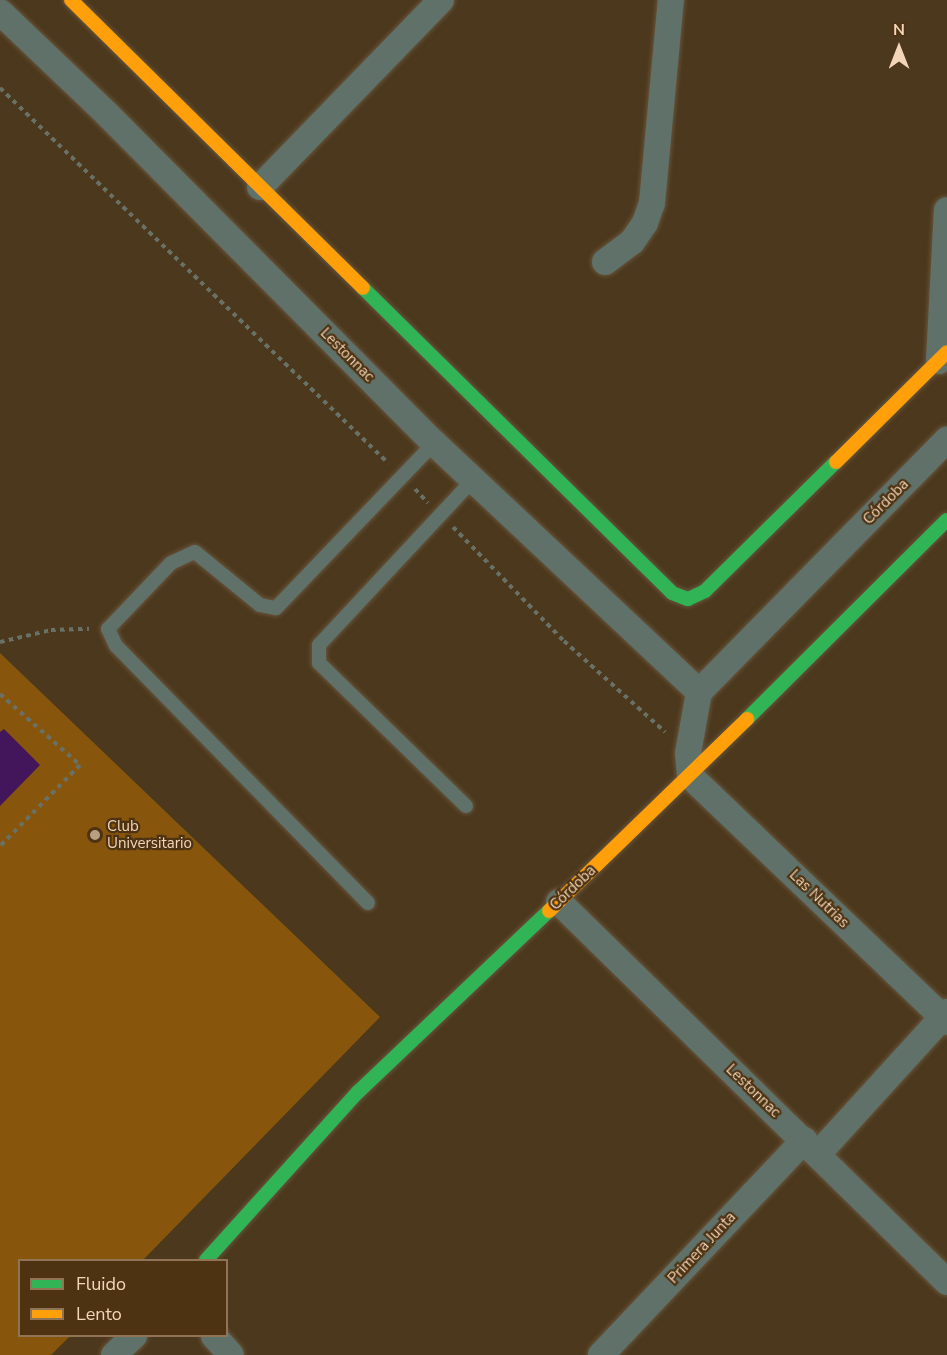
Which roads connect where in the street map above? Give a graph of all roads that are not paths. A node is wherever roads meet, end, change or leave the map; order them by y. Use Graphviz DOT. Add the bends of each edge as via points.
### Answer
graph roads {
  1 [pos="71,0"];
  2 [pos="441,0"];
  3 [pos="671,0"];
  4 [pos="0,12"];
  5 [pos="260,187"];
  6 [pos="947,210"];
  7 [pos="605,262"];
  8 [pos="943,356"];
  9 [pos="947,440"];
  10 [pos="434,443"];
  11 [pos="472,480"];
  12 [pos="947,520"];
  13 [pos="699,692"];
  14 [pos="689,764"];
  15 [pos="466,806"];
  16 [pos="559,902"];
  17 [pos="368,903"];
  18 [pos="945,1017"];
  19 [pos="811,1147"];
  20 [pos="207,1259"];
  21 [pos="947,1282"];
  22 [pos="132,1337"];
  23 [pos="216,1337"];
  24 [pos="114,1355"];
  25 [pos="231,1355"];
  26 [pos="601,1355"];
  1 -- 5 [label="street"];
  2 -- 5 [label="street"];
  3 -- 7 [label="street" via="652,203 632,242"];
  4 -- 10 [label="street, Lestonnac" via="106,113"];
  5 -- 8 [label="street" via="672,593 688,599 705,591"];
  6 -- 8 [label="street"];
  9 -- 13 [label="street, Córdoba"];
  10 -- 11 [label="street, Lestonnac"];
  10 -- 17 [label="lane" via="276,608 260,605 195,552 171,563 108,629 116,646"];
  11 -- 13 [label="street, Lestonnac"];
  11 -- 15 [label="lane" via="319,645 319,663"];
  12 -- 14 [label="street, Córdoba"];
  13 -- 14 [label="street"];
  14 -- 16 [label="street, Córdoba"];
  14 -- 18 [label="street, Las Nutrias"];
  16 -- 19 [label="street, Lestonnac"];
  16 -- 20 [label="street, Córdoba" via="358,1092"];
  18 -- 19 [label="street, Primera Junta"];
  19 -- 21 [label="street, Lestonnac"];
  19 -- 26 [label="street, Primera Junta"];
  22 -- 24 [label="street"];
  23 -- 25 [label="street"];
}
